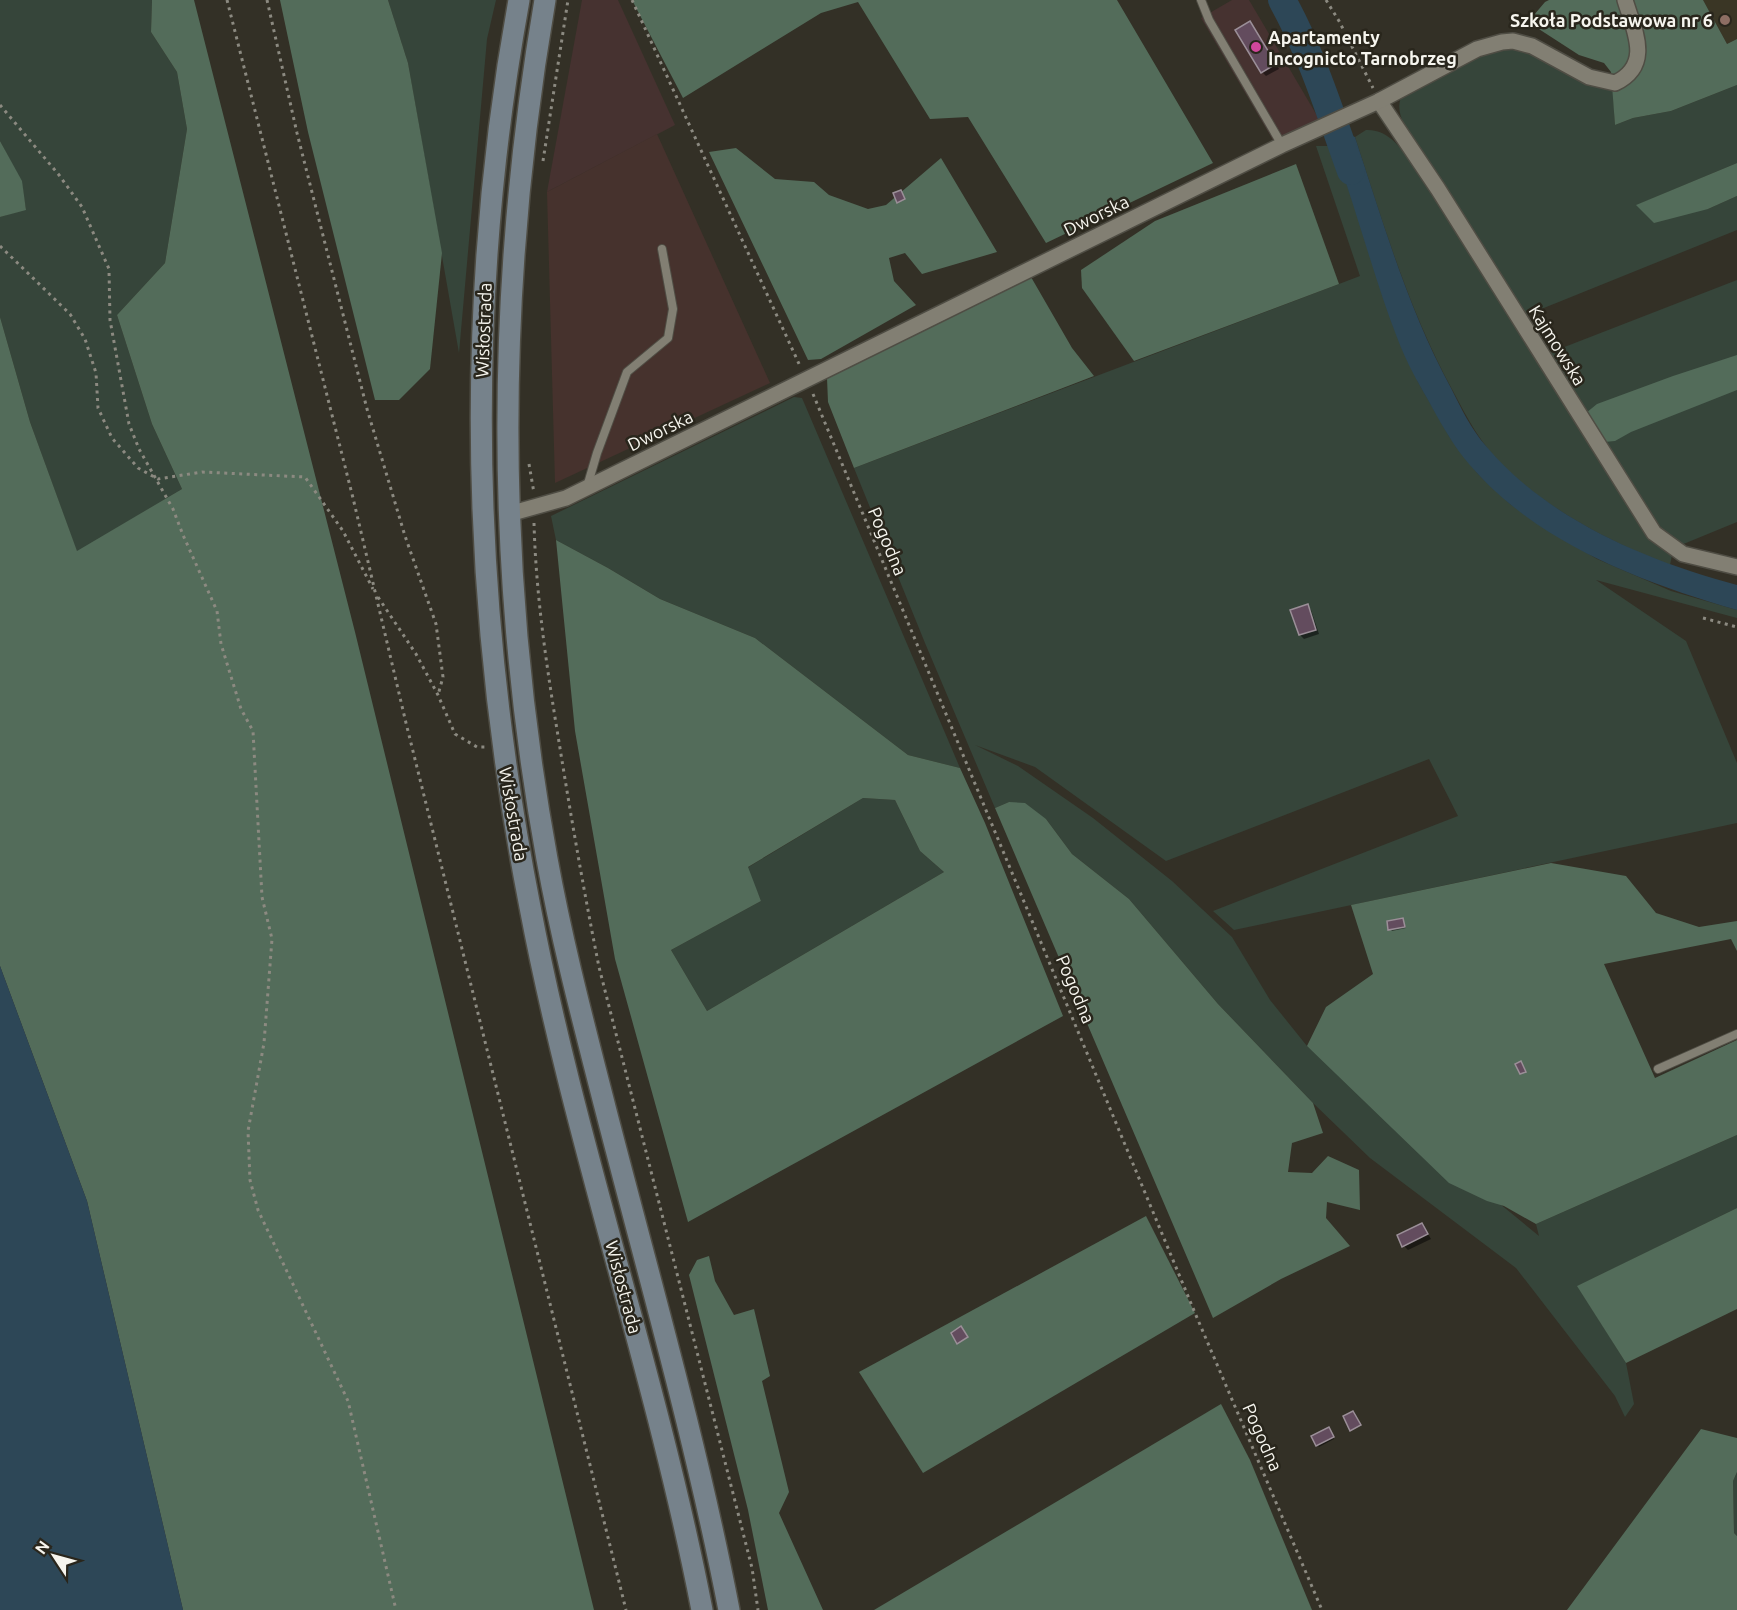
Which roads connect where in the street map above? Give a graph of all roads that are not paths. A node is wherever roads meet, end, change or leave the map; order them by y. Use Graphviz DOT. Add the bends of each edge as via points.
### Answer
graph roads {
  1 [pos="519,0"];
  2 [pos="545,0"];
  3 [pos="1201,0"];
  4 [pos="1625,0"];
  5 [pos="1379,101"];
  6 [pos="1282,145"];
  7 [pos="662,249"];
  8 [pos="586,488"];
  9 [pos="509,514"];
  10 [pos="483,517"];
  11 [pos="1737,567"];
  12 [pos="1737,1034"];
  13 [pos="1659,1069"];
  14 [pos="702,1610"];
  15 [pos="729,1610"];
  1 -- 10 [label="main road, Wisłostrada" via="497,146 486,271 481,379"];
  2 -- 9 [label="main road, Wisłostrada" via="521,162 511,296"];
  3 -- 6 [label="lane"];
  4 -- 5 [label="street, Dworska" via="1639,52 1630,74 1615,83 1589,77 1532,46 1513,41 1477,49"];
  5 -- 6 [label="street, Dworska"];
  5 -- 11 [label="street, Kajmowska" via="1654,533 1683,555"];
  6 -- 8 [label="street, Dworska"];
  7 -- 8 [label="lane" via="673,309 668,338 627,372"];
  8 -- 9 [label="street, Dworska" via="566,498"];
  9 -- 10 [label="main road"];
  9 -- 15 [label="main road, Wisłostrada" via="521,687 547,859 585,1028 701,1477"];
  10 -- 14 [label="main road, Wisłostrada" via="488,615 502,746 530,909 660,1424"];
  12 -- 13 [label="lane"];
}
